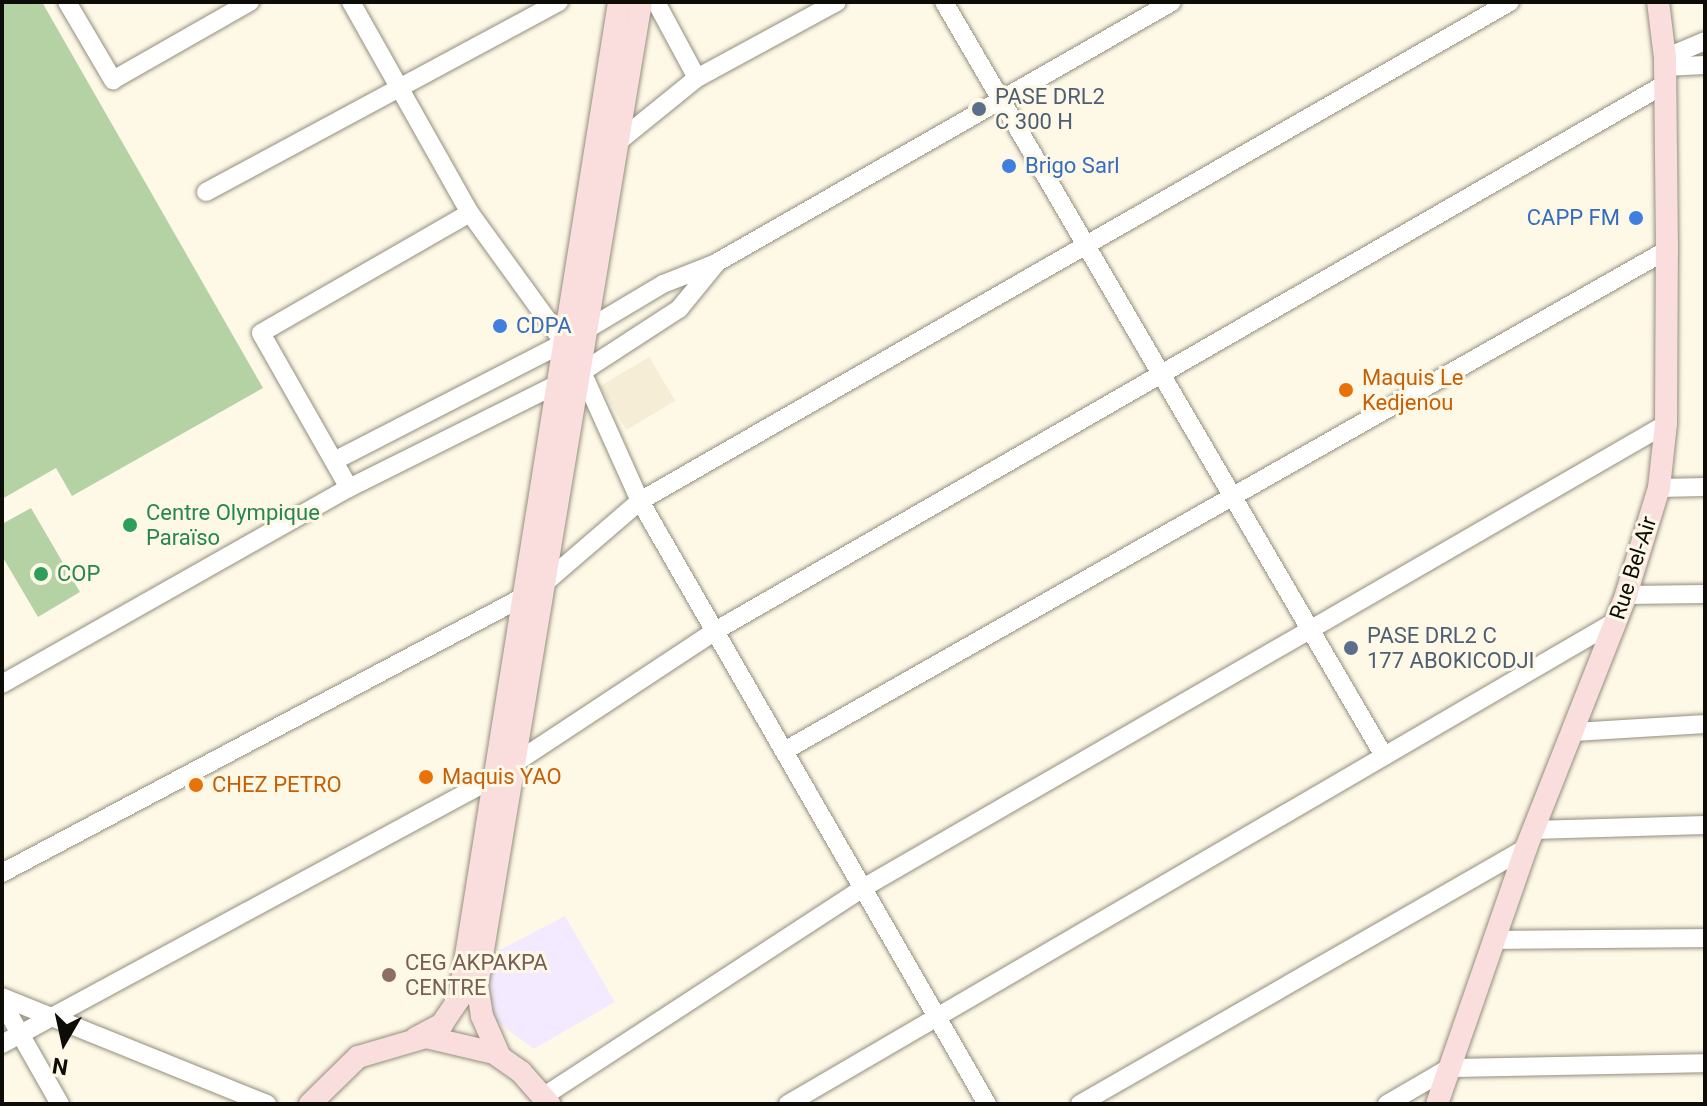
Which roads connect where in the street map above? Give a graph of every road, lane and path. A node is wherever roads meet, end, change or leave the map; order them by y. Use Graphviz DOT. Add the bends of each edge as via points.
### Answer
graph roads {
  1 [pos="67,2"];
  2 [pos="250,2"];
  3 [pos="351,2"];
  4 [pos="559,2"];
  5 [pos="619,2"];
  6 [pos="641,2"];
  7 [pos="656,2"];
  8 [pos="837,2"];
  9 [pos="944,2"];
  10 [pos="1172,2"];
  11 [pos="1510,2"];
  12 [pos="1658,2"];
  13 [pos="1705,41"];
  14 [pos="1705,65"];
  15 [pos="1665,70"];
  16 [pos="697,78"];
  17 [pos="398,85"];
  18 [pos="1002,100"];
  19 [pos="618,142"];
  20 [pos="206,192"];
  21 [pos="470,213"];
  22 [pos="1086,245"];
  23 [pos="1667,250"];
  24 [pos="716,263"];
  25 [pos="588,330"];
  26 [pos="564,343"];
  27 [pos="582,372"];
  28 [pos="1161,374"];
  29 [pos="554,387"];
  30 [pos="1666,424"];
  31 [pos="334,461"];
  32 [pos="1705,487"];
  33 [pos="349,488"];
  34 [pos="1659,488"];
  35 [pos="1232,497"];
  36 [pos="640,501"];
  37 [pos="547,581"];
  38 [pos="1705,594"];
  39 [pos="1626,595"];
  40 [pos="523,597"];
  41 [pos="1616,621"];
  42 [pos="1310,630"];
  43 [pos="715,631"];
  44 [pos="2,684"];
  45 [pos="1705,724"];
  46 [pos="1575,732"];
  47 [pos="784,751"];
  48 [pos="1384,756"];
  49 [pos="518,761"];
  50 [pos="492,779"];
  51 [pos="1705,825"];
  52 [pos="1529,839"];
  53 [pos="2,873"];
  54 [pos="863,888"];
  55 [pos="1705,938"];
  56 [pos="1494,940"];
  57 [pos="2,1000"];
  58 [pos="54,1015"];
  59 [pos="937,1017"];
  60 [pos="20,1034"];
  61 [pos="416,1038"];
  62 [pos="2,1044"];
  63 [pos="500,1057"];
  64 [pos="1705,1063"];
  65 [pos="1449,1068"];
  66 [pos="546,1100"];
  67 [pos="60,1104"];
  68 [pos="267,1104"];
  69 [pos="310,1104"];
  70 [pos="788,1104"];
  71 [pos="987,1104"];
  72 [pos="1080,1104"];
  73 [pos="1387,1104"];
  74 [pos="1437,1104"];
  1 -- 2 [label="street" via="113,80"];
  3 -- 17 [label="street"];
  4 -- 17 [label="street"];
  5 -- 26 [label="main road"];
  6 -- 19 [label="main road"];
  7 -- 16 [label="street"];
  8 -- 16 [label="street"];
  9 -- 18 [label="street"];
  10 -- 18 [label="street"];
  11 -- 22 [label="street"];
  12 -- 15 [label="main road, Rue Bel-Air"];
  13 -- 15 [label="street"];
  14 -- 15 [label="street"];
  15 -- 23 [label="main road, Rue Bel-Air"];
  15 -- 28 [label="street"];
  16 -- 19 [label="street"];
  17 -- 20 [label="street"];
  17 -- 21 [label="street"];
  18 -- 22 [label="street"];
  18 -- 24 [label="street"];
  19 -- 25 [label="main road"];
  21 -- 26 [label="street"];
  21 -- 31 [label="street" via="261,333"];
  22 -- 28 [label="street"];
  22 -- 36 [label="street"];
  23 -- 30 [label="main road, Rue Bel-Air"];
  23 -- 35 [label="street"];
  24 -- 25 [label="street" via="663,284"];
  24 -- 27 [label="street" via="679,309"];
  25 -- 26 [label="street"];
  25 -- 27 [label="main road"];
  26 -- 29 [label="main road"];
  26 -- 31 [label="street"];
  27 -- 29 [label="street"];
  27 -- 36 [label="street"];
  27 -- 37 [label="main road"];
  28 -- 35 [label="street"];
  28 -- 43 [label="street"];
  29 -- 33 [label="street"];
  29 -- 40 [label="main road"];
  30 -- 34 [label="main road, Rue Bel-Air"];
  30 -- 42 [label="street"];
  31 -- 33 [label="street"];
  32 -- 34 [label="street"];
  33 -- 44 [label="street"];
  34 -- 39 [label="main road, Rue Bel-Air"];
  35 -- 42 [label="street"];
  35 -- 47 [label="street"];
  36 -- 37 [label="street"];
  36 -- 43 [label="street"];
  37 -- 49 [label="main road"];
  38 -- 39 [label="street"];
  39 -- 41 [label="main road, Rue Bel-Air"];
  40 -- 50 [label="main road"];
  40 -- 53 [label="street"];
  41 -- 46 [label="main road, Rue Bel-Air"];
  41 -- 48 [label="street"];
  42 -- 48 [label="street"];
  42 -- 54 [label="street"];
  43 -- 47 [label="street"];
  43 -- 49 [label="street"];
  45 -- 46 [label="street"];
  46 -- 52 [label="main road, Rue Bel-Air"];
  47 -- 54 [label="street"];
  48 -- 59 [label="street"];
  49 -- 63 [label="main road" via="477,986 482,1016"];
  50 -- 58 [label="street"];
  50 -- 61 [label="main road" via="459,999 442,1024"];
  51 -- 52 [label="street"];
  52 -- 56 [label="main road, Rue Bel-Air"];
  52 -- 72 [label="street"];
  54 -- 59 [label="street"];
  54 -- 66 [label="street"];
  55 -- 56 [label="street"];
  56 -- 65 [label="main road, Rue Bel-Air"];
  57 -- 58 [label="street"];
  57 -- 60 [label="street"];
  58 -- 60 [label="street"];
  58 -- 68 [label="street"];
  59 -- 70 [label="street"];
  59 -- 71 [label="street"];
  60 -- 62 [label="street"];
  60 -- 67 [label="street"];
  61 -- 63 [label="main road" via="452,1039"];
  61 -- 69 [label="main road" via="358,1057"];
  63 -- 66 [label="main road"];
  64 -- 65 [label="street"];
  65 -- 73 [label="street"];
  65 -- 74 [label="main road, Rue Bel-Air"];
}
